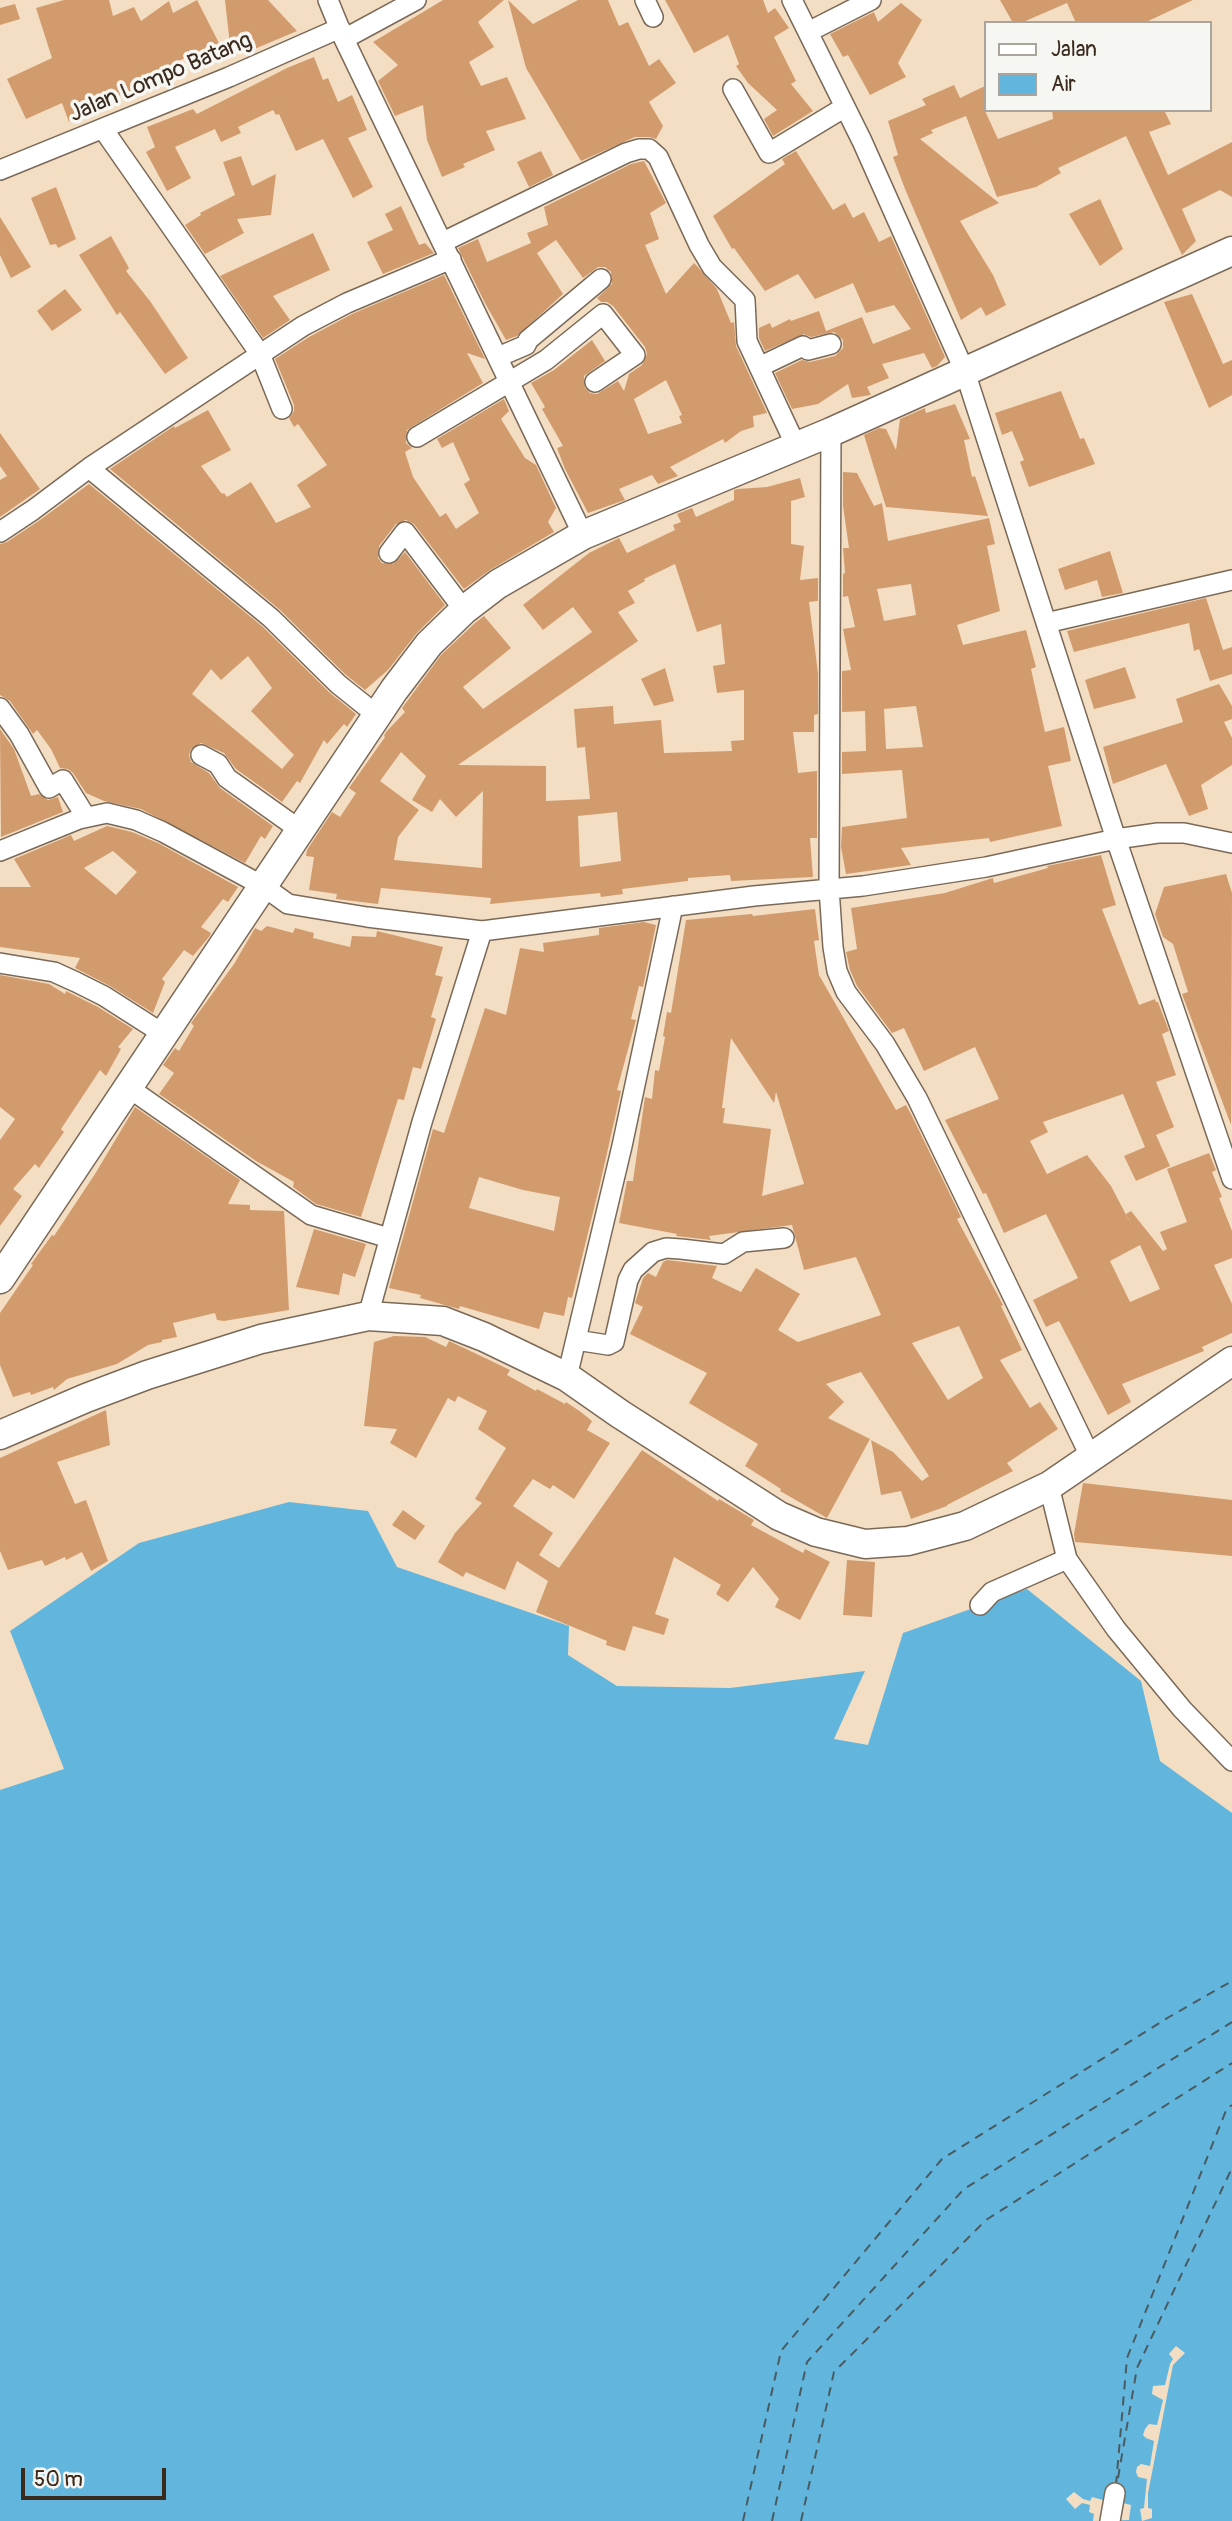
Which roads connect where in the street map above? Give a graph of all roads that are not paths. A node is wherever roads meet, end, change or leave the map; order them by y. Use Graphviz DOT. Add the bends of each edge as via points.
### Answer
graph roads {
  1 [pos="328,0"];
  2 [pos="416,0"];
  3 [pos="792,0"];
  4 [pos="871,0"];
  5 [pos="808,32"];
  6 [pos="342,33"];
  7 [pos="733,89"];
  8 [pos="845,107"];
  9 [pos="103,130"];
  10 [pos="0,170"];
  11 [pos="447,251"];
  12 [pos="1232,251"];
  13 [pos="601,279"];
  14 [pos="831,344"];
  15 [pos="260,354"];
  16 [pos="498,357"];
  17 [pos="759,367"];
  18 [pos="965,372"];
  19 [pos="595,382"];
  20 [pos="510,383"];
  21 [pos="282,409"];
  22 [pos="831,432"];
  23 [pos="417,437"];
  24 [pos="796,446"];
  25 [pos="89,468"];
  26 [pos="0,532"];
  27 [pos="583,535"];
  28 [pos="389,553"];
  29 [pos="1232,580"];
  30 [pos="464,610"];
  31 [pos="1046,622"];
  32 [pos="0,708"];
  33 [pos="378,716"];
  34 [pos="201,755"];
  35 [pos="86,817"];
  36 [pos="300,830"];
  37 [pos="1116,839"];
  38 [pos="1232,843"];
  39 [pos="0,851"];
  40 [pos="263,886"];
  41 [pos="830,888"];
  42 [pos="673,906"];
  43 [pos="482,931"];
  44 [pos="0,963"];
  45 [pos="165,1035"];
  46 [pos="129,1088"];
  47 [pos="1232,1179"];
  48 [pos="389,1238"];
  49 [pos="783,1238"];
  50 [pos="0,1279"];
  51 [pos="368,1316"];
  52 [pos="576,1340"];
  53 [pos="1232,1362"];
  54 [pos="567,1377"];
  55 [pos="0,1435"];
  56 [pos="1091,1458"];
  57 [pos="1049,1486"];
  58 [pos="1067,1559"];
  59 [pos="980,1605"];
  60 [pos="1232,1761"];
  61 [pos="1115,2493"];
  62 [pos="1110,2521"];
  1 -- 6 [label="street"];
  2 -- 6 [label="street, Jalan Lompo Batang"];
  3 -- 5 [label="street"];
  4 -- 5 [label="street"];
  5 -- 8 [label="street"];
  6 -- 9 [label="street, Jalan Lompo Batang"];
  6 -- 11 [label="street"];
  7 -- 8 [label="street" via="769,153"];
  8 -- 18 [label="street"];
  9 -- 10 [label="street, Jalan Lompo Batang"];
  9 -- 15 [label="street"];
  11 -- 15 [label="street" via="303,326"];
  11 -- 16 [label="street"];
  11 -- 17 [label="street" via="626,153 649,149 658,157 712,267 745,300 747,341"];
  12 -- 18 [label="highway"];
  13 -- 16 [label="street" via="526,345"];
  14 -- 17 [label="street" via="808,350 803,346"];
  15 -- 21 [label="street"];
  15 -- 25 [label="street"];
  16 -- 20 [label="street"];
  17 -- 24 [label="street"];
  18 -- 22 [label="highway"];
  18 -- 31 [label="street"];
  19 -- 20 [label="street" via="635,355 603,314"];
  20 -- 23 [label="street"];
  20 -- 27 [label="street"];
  22 -- 24 [label="highway"];
  22 -- 41 [label="street"];
  24 -- 27 [label="highway"];
  25 -- 26 [label="street"];
  25 -- 33 [label="street" via="271,618"];
  27 -- 30 [label="highway" via="498,584"];
  28 -- 30 [label="street" via="405,532"];
  29 -- 31 [label="street"];
  30 -- 33 [label="highway" via="429,644"];
  31 -- 37 [label="street"];
  32 -- 35 [label="street" via="49,788 63,780"];
  33 -- 36 [label="highway"];
  34 -- 36 [label="street"];
  35 -- 39 [label="street"];
  35 -- 40 [label="street" via="107,813 136,820"];
  36 -- 40 [label="highway"];
  37 -- 38 [label="street" via="1171,833"];
  37 -- 41 [label="street" via="986,867"];
  37 -- 47 [label="street"];
  40 -- 43 [label="street" via="280,900 300,907"];
  40 -- 45 [label="highway"];
  41 -- 42 [label="street"];
  41 -- 56 [label="street" via="836,971 917,1098"];
  42 -- 43 [label="street"];
  42 -- 52 [label="street"];
  43 -- 48 [label="street"];
  44 -- 45 [label="street" via="54,972 104,996"];
  45 -- 46 [label="highway"];
  46 -- 48 [label="street" via="311,1215"];
  46 -- 50 [label="highway"];
  48 -- 51 [label="street"];
  49 -- 52 [label="street" via="743,1242 724,1254 666,1248 653,1252 628,1280 614,1342"];
  51 -- 54 [label="highway" via="443,1321"];
  51 -- 55 [label="highway" via="198,1357"];
  52 -- 54 [label="street"];
  53 -- 56 [label="highway"];
  54 -- 57 [label="highway" via="779,1516 816,1532 866,1544 908,1541 965,1526"];
  56 -- 57 [label="highway"];
  57 -- 58 [label="street"];
  58 -- 59 [label="street" via="992,1592"];
  58 -- 60 [label="street" via="1116,1629"];
  61 -- 62 [label="street"];
}
